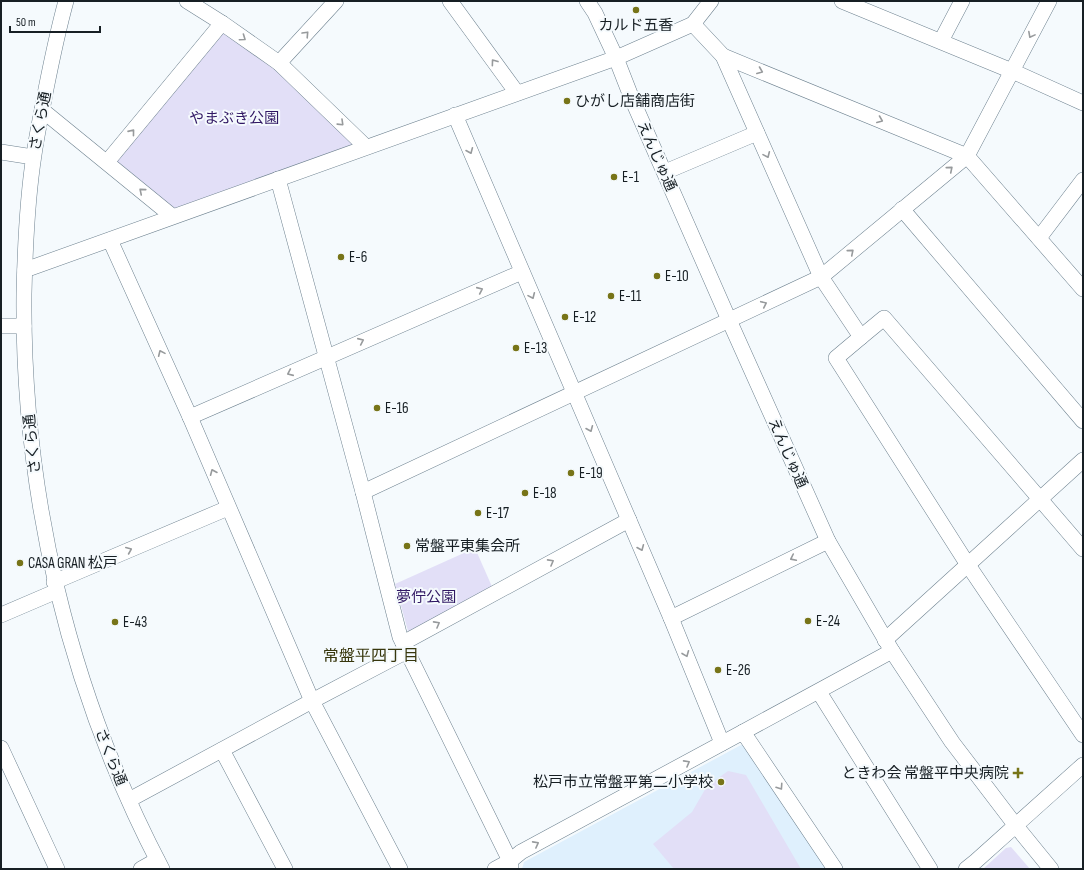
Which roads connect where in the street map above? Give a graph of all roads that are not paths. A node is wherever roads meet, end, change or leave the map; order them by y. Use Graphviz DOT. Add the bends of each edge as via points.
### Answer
graph roads {
  1 [pos="66,1"];
  2 [pos="187,1"];
  3 [pos="336,1"];
  4 [pos="450,1"];
  5 [pos="587,1"];
  6 [pos="711,1"];
  7 [pos="842,1"];
  8 [pos="962,1"];
  9 [pos="1049,1"];
  10 [pos="222,23"];
  11 [pos="692,24"];
  12 [pos="941,41"];
  13 [pos="724,56"];
  14 [pos="616,58"];
  15 [pos="279,63"];
  16 [pos="1012,71"];
  17 [pos="517,93"];
  18 [pos="1083,103"];
  19 [pos="42,110"];
  20 [pos="455,115"];
  21 [pos="758,133"];
  22 [pos="366,147"];
  23 [pos="1,152"];
  24 [pos="967,156"];
  25 [pos="33,157"];
  26 [pos="107,162"];
  27 [pos="664,172"];
  28 [pos="278,179"];
  29 [pos="1083,180"];
  30 [pos="902,209"];
  31 [pos="172,216"];
  32 [pos="1039,238"];
  33 [pos="110,240"];
  34 [pos="25,270"];
  35 [pos="522,272"];
  36 [pos="821,277"];
  37 [pos="1083,289"];
  38 [pos="729,320"];
  39 [pos="1,326"];
  40 [pos="24,326"];
  41 [pos="861,337"];
  42 [pos="326,357"];
  43 [pos="575,393"];
  44 [pos="190,417"];
  45 [pos="1083,421"];
  46 [pos="1083,460"];
  47 [pos="363,492"];
  48 [pos="1040,500"];
  49 [pos="228,508"];
  50 [pos="629,520"];
  51 [pos="828,541"];
  52 [pos="1083,549"];
  53 [pos="968,565"];
  54 [pos="56,586"];
  55 [pos="1,615"];
  56 [pos="671,618"];
  57 [pos="889,646"];
  58 [pos="405,647"];
  59 [pos="819,692"];
  60 [pos="312,701"];
  61 [pos="743,732"];
  62 [pos="1083,735"];
  63 [pos="722,743"];
  64 [pos="1,748"];
  65 [pos="222,750"];
  66 [pos="1083,765"];
  67 [pos="129,800"];
  68 [pos="1016,826"];
  69 [pos="160,864"];
  70 [pos="510,865"];
  71 [pos="57,869"];
  72 [pos="141,869"];
  73 [pos="285,869"];
  74 [pos="400,869"];
  75 [pos="496,869"];
  76 [pos="835,869"];
  77 [pos="930,869"];
  78 [pos="966,869"];
  79 [pos="1051,869"];
  1 -- 19 [label="street, さくら通"];
  2 -- 10 [label="street"];
  15 -- 3 [label="street, one-way"];
  17 -- 4 [label="street, one-way"];
  5 -- 14 [label="street, えんじゅ通"];
  6 -- 11 [label="street"];
  7 -- 12 [label="street"];
  8 -- 12 [label="street"];
  9 -- 16 [label="street, one-way"];
  10 -- 15 [label="street, one-way"];
  26 -- 10 [label="street, one-way"];
  11 -- 13 [label="street"];
  11 -- 14 [label="street"];
  12 -- 16 [label="street"];
  13 -- 21 [label="street"];
  13 -- 24 [label="street, one-way"];
  14 -- 17 [label="street"];
  14 -- 27 [label="street, えんじゅ通"];
  15 -- 22 [label="street, one-way"];
  16 -- 18 [label="street"];
  16 -- 24 [label="street"];
  17 -- 20 [label="street"];
  19 -- 25 [label="street, さくら通"];
  19 -- 26 [label="street"];
  20 -- 22 [label="street"];
  20 -- 35 [label="street, one-way"];
  21 -- 27 [label="street"];
  21 -- 36 [label="street, one-way"];
  22 -- 28 [label="street"];
  23 -- 25 [label="street"];
  30 -- 24 [label="street, one-way"];
  24 -- 32 [label="street"];
  25 -- 34 [label="street, さくら通"];
  31 -- 26 [label="street, one-way"];
  27 -- 38 [label="street, えんじゅ通"];
  28 -- 31 [label="street"];
  28 -- 42 [label="street"];
  29 -- 32 [label="street"];
  36 -- 30 [label="street, one-way"];
  30 -- 45 [label="street"];
  31 -- 33 [label="street"];
  32 -- 37 [label="street"];
  33 -- 34 [label="street"];
  44 -- 33 [label="street, one-way"];
  34 -- 40 [label="street, さくら通"];
  42 -- 35 [label="street, one-way"];
  35 -- 43 [label="street, one-way"];
  38 -- 36 [label="street, one-way"];
  36 -- 41 [label="street"];
  38 -- 43 [label="street"];
  38 -- 51 [label="street, えんじゅ通"];
  39 -- 40 [label="street"];
  40 -- 54 [label="street, さくら通" via="36,481"];
  41 -- 48 [label="street" via="884,318"];
  41 -- 53 [label="street" via="836,358"];
  42 -- 44 [label="street, one-way"];
  42 -- 47 [label="street"];
  43 -- 47 [label="street"];
  43 -- 50 [label="street, one-way"];
  49 -- 44 [label="street, one-way"];
  46 -- 48 [label="street"];
  47 -- 58 [label="street" via="398,629"];
  48 -- 52 [label="street"];
  48 -- 53 [label="street"];
  54 -- 49 [label="street, one-way"];
  49 -- 60 [label="street"];
  50 -- 56 [label="street, one-way"];
  58 -- 50 [label="street, one-way"];
  51 -- 56 [label="street, one-way"];
  51 -- 57 [label="street, えんじゅ通"];
  53 -- 57 [label="street"];
  53 -- 62 [label="street"];
  54 -- 55 [label="street"];
  54 -- 67 [label="street, さくら通" via="82,682"];
  56 -- 63 [label="street, one-way"];
  57 -- 59 [label="street"];
  57 -- 68 [label="street, えんじゅ通" via="952,742"];
  58 -- 60 [label="street"];
  58 -- 70 [label="street"];
  59 -- 61 [label="street"];
  59 -- 77 [label="street"];
  60 -- 65 [label="street"];
  60 -- 74 [label="street"];
  61 -- 63 [label="street"];
  61 -- 76 [label="street, one-way"];
  70 -- 63 [label="street, one-way" via="521,852"];
  64 -- 71 [label="street"];
  65 -- 67 [label="street"];
  65 -- 73 [label="street"];
  66 -- 68 [label="street"];
  67 -- 69 [label="street, さくら通"];
  68 -- 78 [label="street"];
  68 -- 79 [label="street, えんじゅ通"];
  69 -- 72 [label="street"];
  70 -- 75 [label="street"];
}
